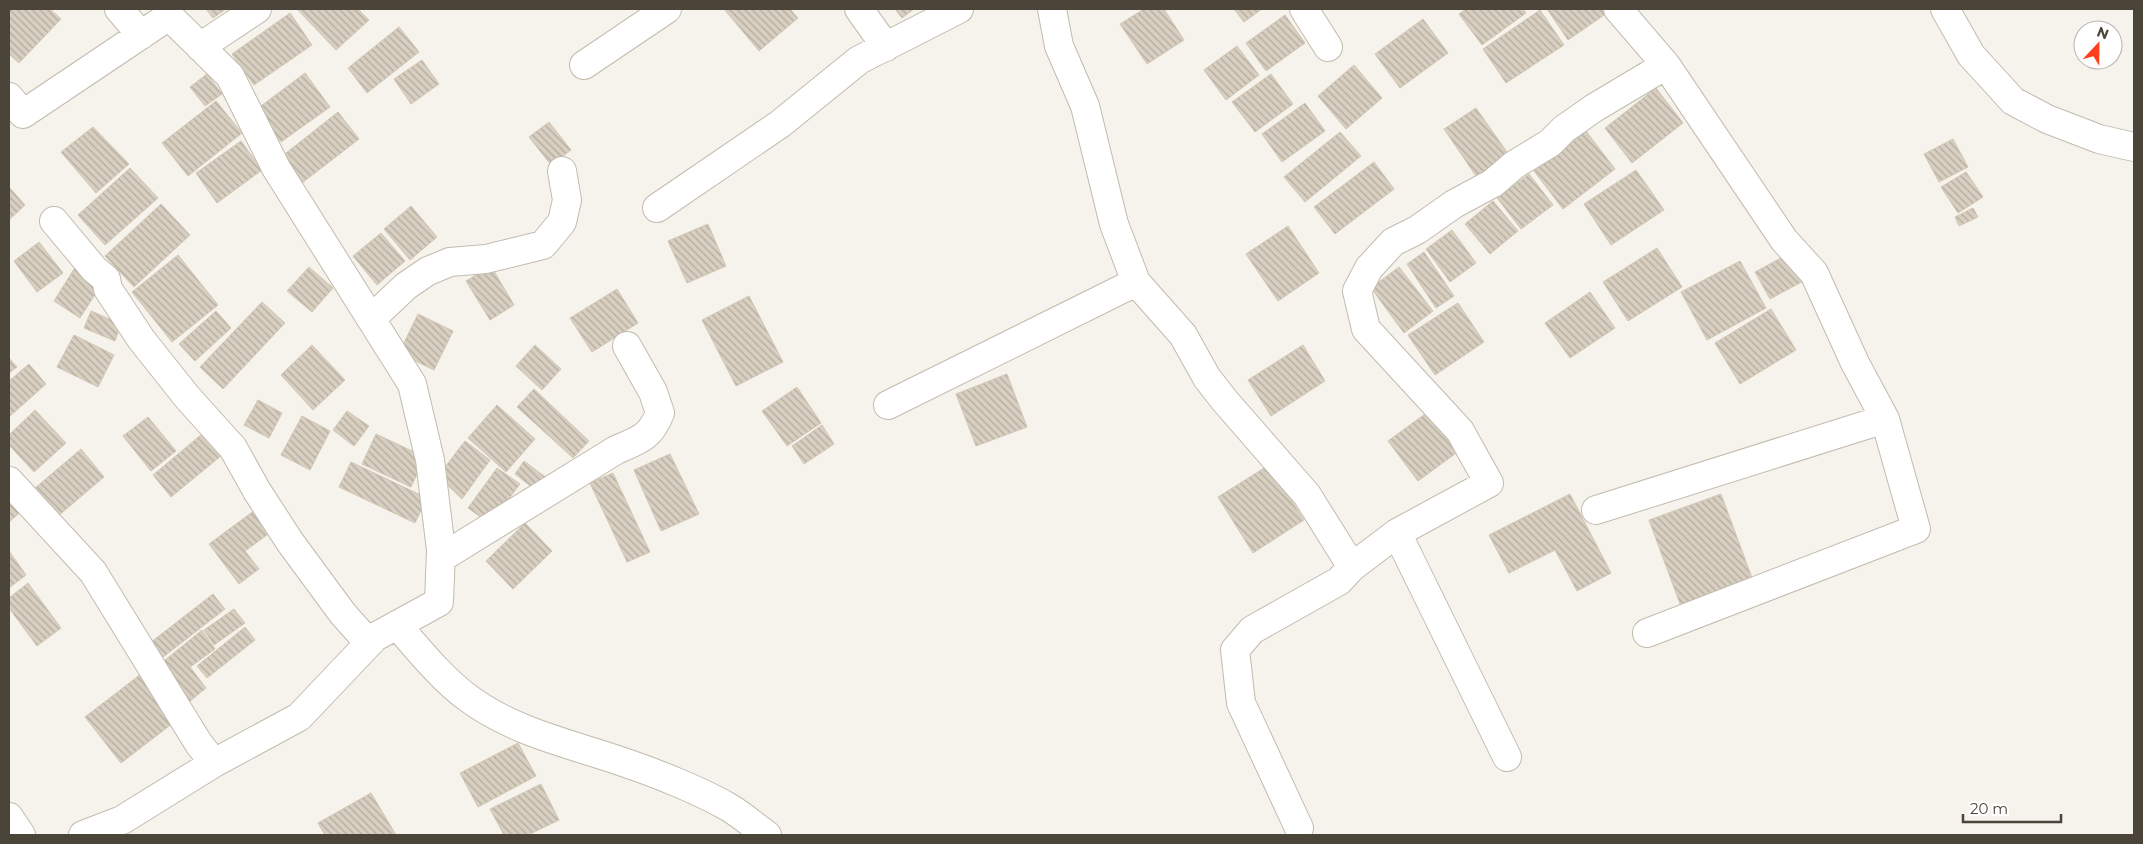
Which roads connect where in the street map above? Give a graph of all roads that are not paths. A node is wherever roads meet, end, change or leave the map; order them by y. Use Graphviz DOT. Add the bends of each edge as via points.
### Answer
graph roads {
  1 [pos="119,9"];
  2 [pos="257,9"];
  3 [pos="667,9"];
  4 [pos="859,9"];
  5 [pos="960,9"];
  6 [pos="1052,9"];
  7 [pos="1304,9"];
  8 [pos="1618,9"];
  9 [pos="1944,9"];
  10 [pos="141,35"];
  11 [pos="200,47"];
  12 [pos="886,47"];
  13 [pos="1328,47"];
  14 [pos="584,65"];
  15 [pos="1666,65"];
  16 [pos="9,97"];
  17 [pos="2134,147"];
  18 [pos="562,171"];
  19 [pos="657,208"];
  20 [pos="54,221"];
  21 [pos="1136,282"];
  22 [pos="371,319"];
  23 [pos="628,346"];
  24 [pos="888,405"];
  25 [pos="1885,419"];
  26 [pos="9,481"];
  27 [pos="1596,510"];
  28 [pos="1397,533"];
  29 [pos="441,558"];
  30 [pos="1352,567"];
  31 [pos="397,625"];
  32 [pos="1647,633"];
  33 [pos="369,643"];
  34 [pos="1507,757"];
  35 [pos="214,763"];
  36 [pos="9,817"];
  37 [pos="1299,828"];
  38 [pos="21,835"];
  39 [pos="83,835"];
  40 [pos="767,835"];
  1 -- 10 [label="street"];
  2 -- 11 [label="street"];
  3 -- 14 [label="street"];
  4 -- 12 [label="street"];
  5 -- 12 [label="street"];
  6 -- 21 [label="street" via="1059,46 1084,106 1114,224"];
  7 -- 13 [label="street"];
  8 -- 15 [label="street"];
  9 -- 17 [label="street" via="1971,55 2013,102 2099,139"];
  10 -- 11 [label="street" via="169,16"];
  10 -- 16 [label="street" via="23,114"];
  11 -- 22 [label="street" via="230,76 276,168"];
  12 -- 19 [label="street" via="859,60 780,124"];
  15 -- 25 [label="street" via="1784,240 1814,273 1855,364"];
  15 -- 28 [label="street" via="1594,108 1493,183 1393,242 1369,268 1357,291 1366,329 1460,431 1489,483"];
  18 -- 22 [label="street" via="567,200 562,222 544,245 486,259 450,262 428,271 406,286"];
  20 -- 33 [label="street" via="106,279 108,289 141,339 233,448 290,542 343,614"];
  21 -- 24 [label="street"];
  21 -- 30 [label="street" via="1183,335 1207,378 1225,401 1307,494"];
  22 -- 29 [label="street" via="412,384 430,460"];
  23 -- 29 [label="street" via="660,412 654,429 644,438 616,450"];
  25 -- 27 [label="street"];
  25 -- 32 [label="street" via="1916,529"];
  26 -- 35 [label="street" via="93,572 199,744"];
  28 -- 30 [label="street"];
  28 -- 34 [label="street"];
  29 -- 31 [label="street" via="439,602"];
  30 -- 37 [label="street" via="1339,581 1252,630 1235,650 1241,704"];
  31 -- 33 [label="street"];
  31 -- 40 [label="street" via="468,698 520,728 626,762 672,781 729,808"];
  33 -- 35 [label="street" via="299,717"];
  35 -- 39 [label="street" via="122,820"];
  36 -- 38 [label="street"];
}
